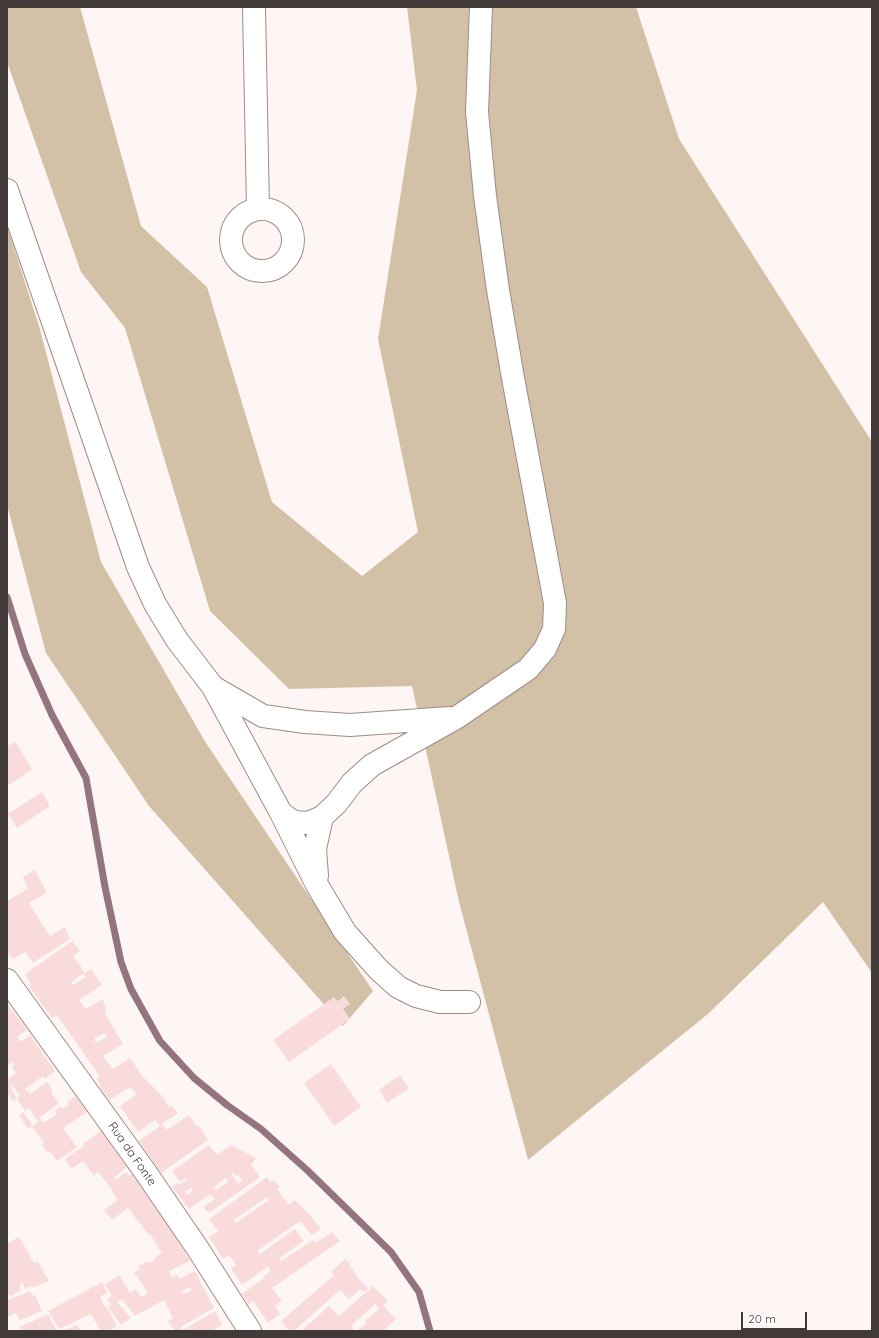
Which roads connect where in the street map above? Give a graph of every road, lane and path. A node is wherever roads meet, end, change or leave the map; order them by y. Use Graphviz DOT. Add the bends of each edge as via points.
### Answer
graph roads {
  1 [pos="254,7"];
  2 [pos="481,7"];
  3 [pos="7,190"];
  4 [pos="258,209"];
  5 [pos="213,687"];
  6 [pos="263,716"];
  7 [pos="456,718"];
  8 [pos="246,749"];
  9 [pos="281,813"];
  10 [pos="322,817"];
  11 [pos="317,885"];
  12 [pos="7,980"];
  13 [pos="469,1002"];
  14 [pos="250,1331"];
  1 -- 4 [label="street"];
  2 -- 7 [label="street" via="477,112 485,196 508,349 555,603 554,629 545,649 528,669"];
  3 -- 5 [label="street" via="138,567 155,604 177,640"];
  5 -- 6 [label="street"];
  5 -- 8 [label="street"];
  6 -- 7 [label="street" via="350,725"];
  6 -- 8 [label="street"];
  7 -- 10 [label="street" via="372,765"];
  8 -- 9 [label="street"];
  9 -- 10 [label="street" via="294,822 308,823"];
  9 -- 11 [label="street"];
  10 -- 11 [label="street" via="315,849"];
  11 -- 13 [label="street" via="345,932 378,969 398,986 416,996 440,1002"];
  12 -- 14 [label="street, Rua da Fonte" via="144,1170"];
}
